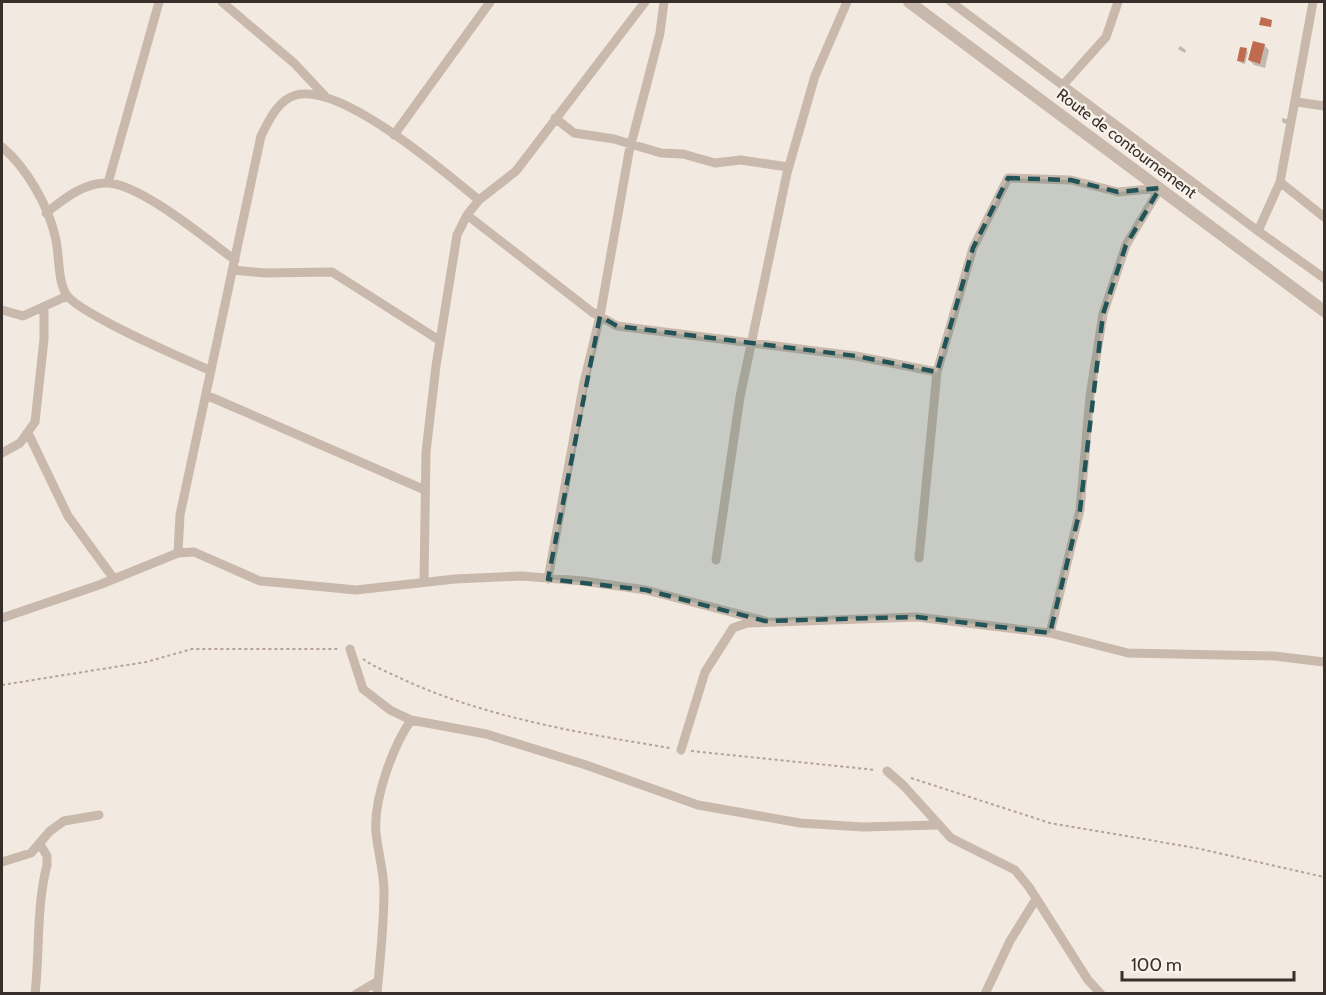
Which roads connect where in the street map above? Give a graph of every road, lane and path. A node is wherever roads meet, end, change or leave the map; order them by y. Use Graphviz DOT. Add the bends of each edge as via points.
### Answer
graph roads {
  1 [pos="159,2"];
  2 [pos="222,2"];
  3 [pos="490,2"];
  4 [pos="645,2"];
  5 [pos="664,2"];
  6 [pos="846,2"];
  7 [pos="909,2"];
  8 [pos="951,2"];
  9 [pos="1118,2"];
  10 [pos="1313,2"];
  11 [pos="1062,85"];
  12 [pos="325,96"];
  13 [pos="1297,102"];
  14 [pos="1324,106"];
  15 [pos="555,118"];
  16 [pos="394,135"];
  17 [pos="631,144"];
  18 [pos="2,147"];
  19 [pos="788,167"];
  20 [pos="1281,182"];
  21 [pos="108,183"];
  22 [pos="1160,188"];
  23 [pos="479,200"];
  24 [pos="46,213"];
  25 [pos="467,215"];
  26 [pos="1324,217"];
  27 [pos="1258,231"];
  28 [pos="234,265"];
  29 [pos="1324,278"];
  30 [pos="67,296"];
  31 [pos="44,308"];
  32 [pos="2,310"];
  33 [pos="1324,310"];
  34 [pos="600,316"];
  35 [pos="439,340"];
  36 [pos="751,342"];
  37 [pos="211,371"];
  38 [pos="937,372"];
  39 [pos="206,395"];
  40 [pos="29,435"];
  41 [pos="2,453"];
  42 [pos="425,490"];
  43 [pos="178,553"];
  44 [pos="919,558"];
  45 [pos="716,560"];
  46 [pos="114,579"];
  47 [pos="548,579"];
  48 [pos="424,582"];
  49 [pos="2,618"];
  50 [pos="765,621"];
  51 [pos="1050,633"];
  52 [pos="350,649"];
  53 [pos="1324,662"];
  54 [pos="2,685"];
  55 [pos="411,720"];
  56 [pos="681,750"];
  57 [pos="887,771"];
  58 [pos="908,778"];
  59 [pos="99,815"];
  60 [pos="937,825"];
  61 [pos="40,844"];
  62 [pos="2,862"];
  63 [pos="1324,877"];
  64 [pos="1036,899"];
  65 [pos="378,981"];
  66 [pos="35,993"];
  67 [pos="359,993"];
  68 [pos="377,993"];
  69 [pos="985,993"];
  70 [pos="1101,993"];
  1 -- 21 [label="street"];
  2 -- 12 [label="street" via="294,63"];
  3 -- 16 [label="street"];
  4 -- 15 [label="street"];
  5 -- 17 [label="street" via="660,33"];
  6 -- 19 [label="street" via="815,76"];
  7 -- 22 [label="street, Route de contournement"];
  8 -- 11 [label="street"];
  9 -- 11 [label="street" via="1106,37"];
  10 -- 13 [label="street"];
  11 -- 27 [label="street"];
  12 -- 16 [label="street"];
  12 -- 28 [label="street" via="296,95 275,109 261,136"];
  13 -- 14 [label="street"];
  13 -- 20 [label="street"];
  15 -- 17 [label="street" via="574,133"];
  15 -- 23 [label="street" via="516,171"];
  16 -- 23 [label="street"];
  17 -- 19 [label="street" via="715,163 741,160"];
  17 -- 34 [label="street"];
  18 -- 24 [label="street" via="24,172"];
  19 -- 36 [label="street"];
  20 -- 26 [label="street"];
  20 -- 27 [label="street"];
  21 -- 24 [label="street" via="88,186 69,195"];
  21 -- 28 [label="street" via="128,188 150,201"];
  22 -- 33 [label="street, Route de contournement"];
  22 -- 38 [label="street" via="1118,192 1071,180 1008,178 973,248"];
  22 -- 51 [label="street" via="1126,245 1103,314 1090,396 1080,510"];
  23 -- 25 [label="street"];
  24 -- 30 [label="street" via="55,235"];
  25 -- 34 [label="street"];
  25 -- 35 [label="street" via="457,235"];
  27 -- 29 [label="street"];
  28 -- 35 [label="street" via="265,273 333,272"];
  28 -- 37 [label="street"];
  30 -- 31 [label="street"];
  30 -- 37 [label="street" via="76,306"];
  31 -- 32 [label="street" via="23,316"];
  31 -- 40 [label="street" via="39,406"];
  34 -- 36 [label="street" via="618,326"];
  34 -- 47 [label="street"];
  35 -- 42 [label="street"];
  36 -- 38 [label="street"];
  36 -- 45 [label="street"];
  37 -- 39 [label="street"];
  38 -- 44 [label="street"];
  39 -- 42 [label="street"];
  39 -- 43 [label="street" via="180,515"];
  40 -- 41 [label="street"];
  40 -- 46 [label="street" via="68,516"];
  42 -- 48 [label="street"];
  43 -- 46 [label="street"];
  43 -- 48 [label="street" via="194,552 260,581 283,584 356,590"];
  46 -- 49 [label="street"];
  47 -- 48 [label="street" via="522,576"];
  47 -- 50 [label="street" via="646,590"];
  50 -- 51 [label="street" via="917,617"];
  50 -- 56 [label="street" via="733,628 719,647 705,672"];
  51 -- 53 [label="street" via="1128,652 1274,656"];
  52 -- 54 [label="path" via="192,649 146,662"];
  52 -- 55 [label="street" via="363,689"];
  52 -- 56 [label="path" via="426,690 482,708"];
  55 -- 60 [label="street" via="486,734 698,805 800,823 863,827"];
  55 -- 65 [label="street" via="386,771 376,822 384,878"];
  56 -- 57 [label="path"];
  57 -- 60 [label="street"];
  58 -- 63 [label="path" via="1050,823 1196,848"];
  59 -- 61 [label="street" via="64,821"];
  60 -- 64 [label="street" via="951,838 1015,870"];
  61 -- 62 [label="street" via="32,854"];
  61 -- 66 [label="street" via="47,865 37,932"];
  64 -- 69 [label="street"];
  64 -- 70 [label="street" via="1088,980"];
  65 -- 67 [label="street"];
  65 -- 68 [label="street"];
}
